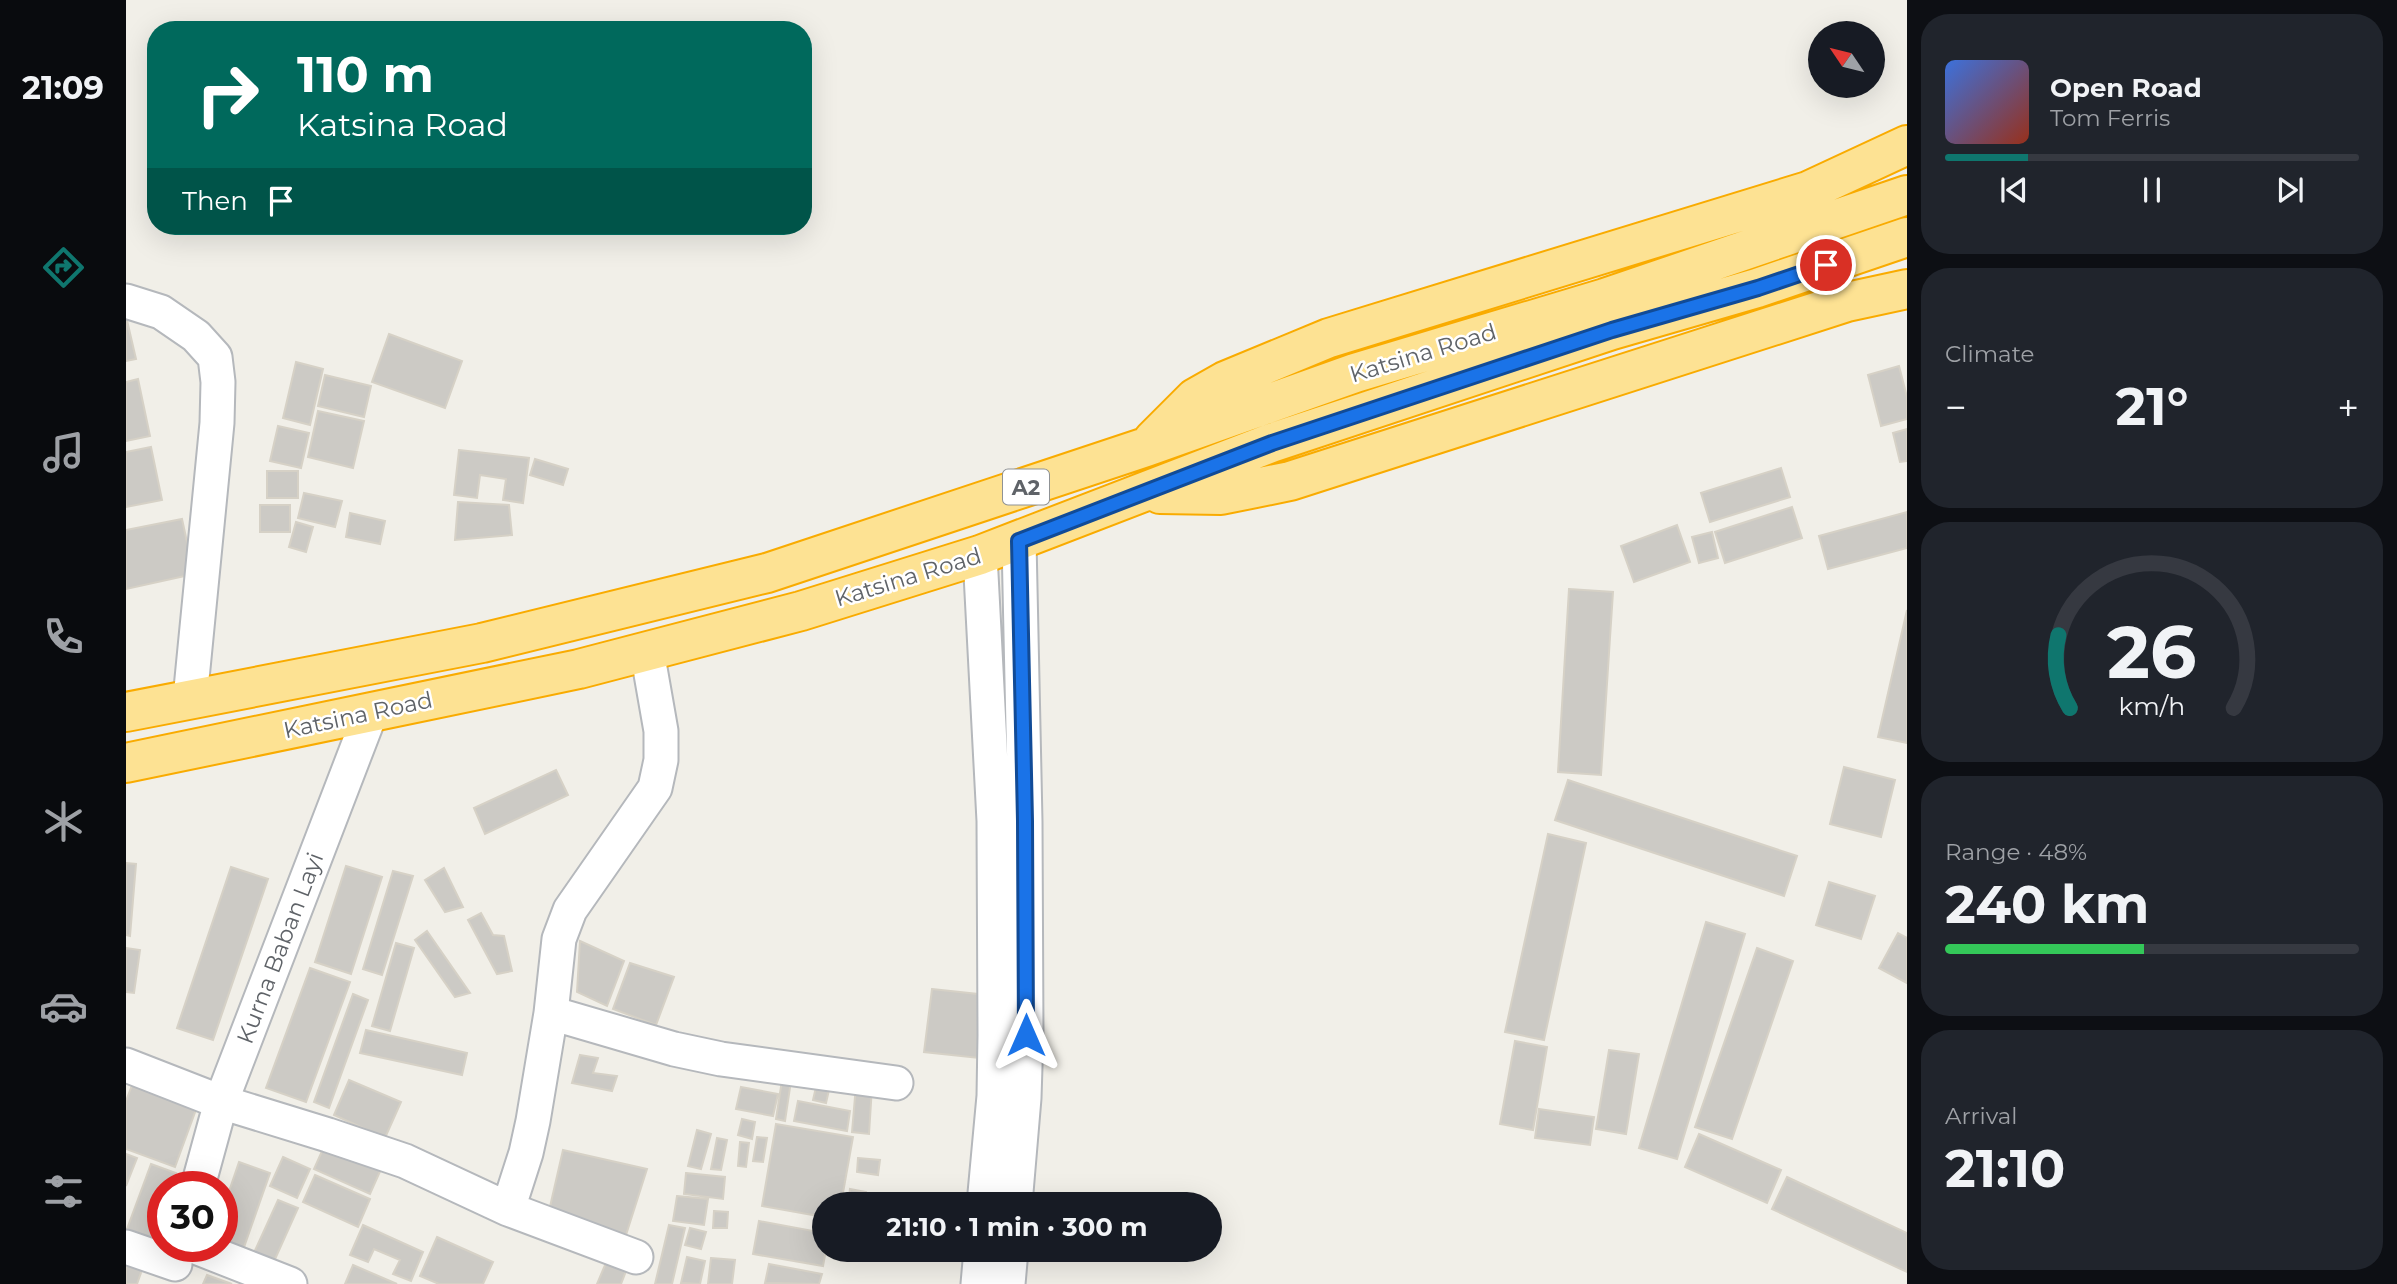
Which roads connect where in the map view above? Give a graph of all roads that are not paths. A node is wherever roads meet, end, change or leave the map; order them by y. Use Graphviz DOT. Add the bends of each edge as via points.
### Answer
graph roads {
  1 [pos="1907,145"];
  2 [pos="1907,195"];
  3 [pos="1907,237"];
  4 [pos="1907,289"];
  5 [pos="126,301"];
  6 [pos="1146,447"];
  7 [pos="1141,493"];
  8 [pos="1019,541"];
  9 [pos="980,555"];
  10 [pos="647,652"];
  11 [pos="190,699"];
  12 [pos="126,712"];
  13 [pos="371,712"];
  14 [pos="126,763"];
  15 [pos="551,1013"];
  16 [pos="126,1065"];
  17 [pos="896,1083"];
  18 [pos="221,1102"];
  19 [pos="202,1171"];
  20 [pos="986,1192"];
  21 [pos="1016,1192"];
  22 [pos="508,1209"];
  23 [pos="126,1247"];
  24 [pos="147,1252"];
  25 [pos="636,1257"];
  26 [pos="188,1262"];
  27 [pos="980,1262"];
  28 [pos="1010,1262"];
  29 [pos="290,1284"];
  30 [pos="978,1284"];
  31 [pos="1008,1284"];
  1 -- 6 [label="highway" via="1808,191 1329,338 1195,398"];
  2 -- 6 [label="highway, Katsina Road / A2" via="1605,298 1355,373"];
  3 -- 7 [label="highway, Katsina Road / A2" via="1272,443"];
  4 -- 7 [label="highway" via="1847,302 1290,481 1221,495"];
  5 -- 11 [label="street" via="161,312 196,336 215,357 217,423"];
  6 -- 11 [label="highway, Katsina Road / A2" via="767,573 482,643"];
  7 -- 8 [label="highway, Katsina Road / A2"];
  8 -- 9 [label="highway, Katsina Road / A2"];
  8 -- 21 [label="street" via="1026,1035"];
  9 -- 10 [label="highway, Katsina Road / A2" via="802,611"];
  9 -- 20 [label="street" via="994,821 995,1035"];
  10 -- 13 [label="highway, Katsina Road / A2"];
  10 -- 15 [label="street" via="661,731 655,788 570,910 559,939"];
  11 -- 12 [label="highway, Katsina Road / A2"];
  13 -- 14 [label="highway, Katsina Road / A2"];
  13 -- 18 [label="street, Kurna Baban Layi"];
  15 -- 17 [label="street" via="721,1059"];
  15 -- 22 [label="street" via="526,1153"];
  16 -- 18 [label="street"];
  18 -- 19 [label="street, Kurna Baban Layi"];
  18 -- 22 [label="street" via="405,1161"];
  22 -- 25 [label="street"];
  23 -- 24 [label="street"];
  26 -- 29 [label="street"];
  27 -- 30 [label="street"];
  28 -- 31 [label="street"];
}
